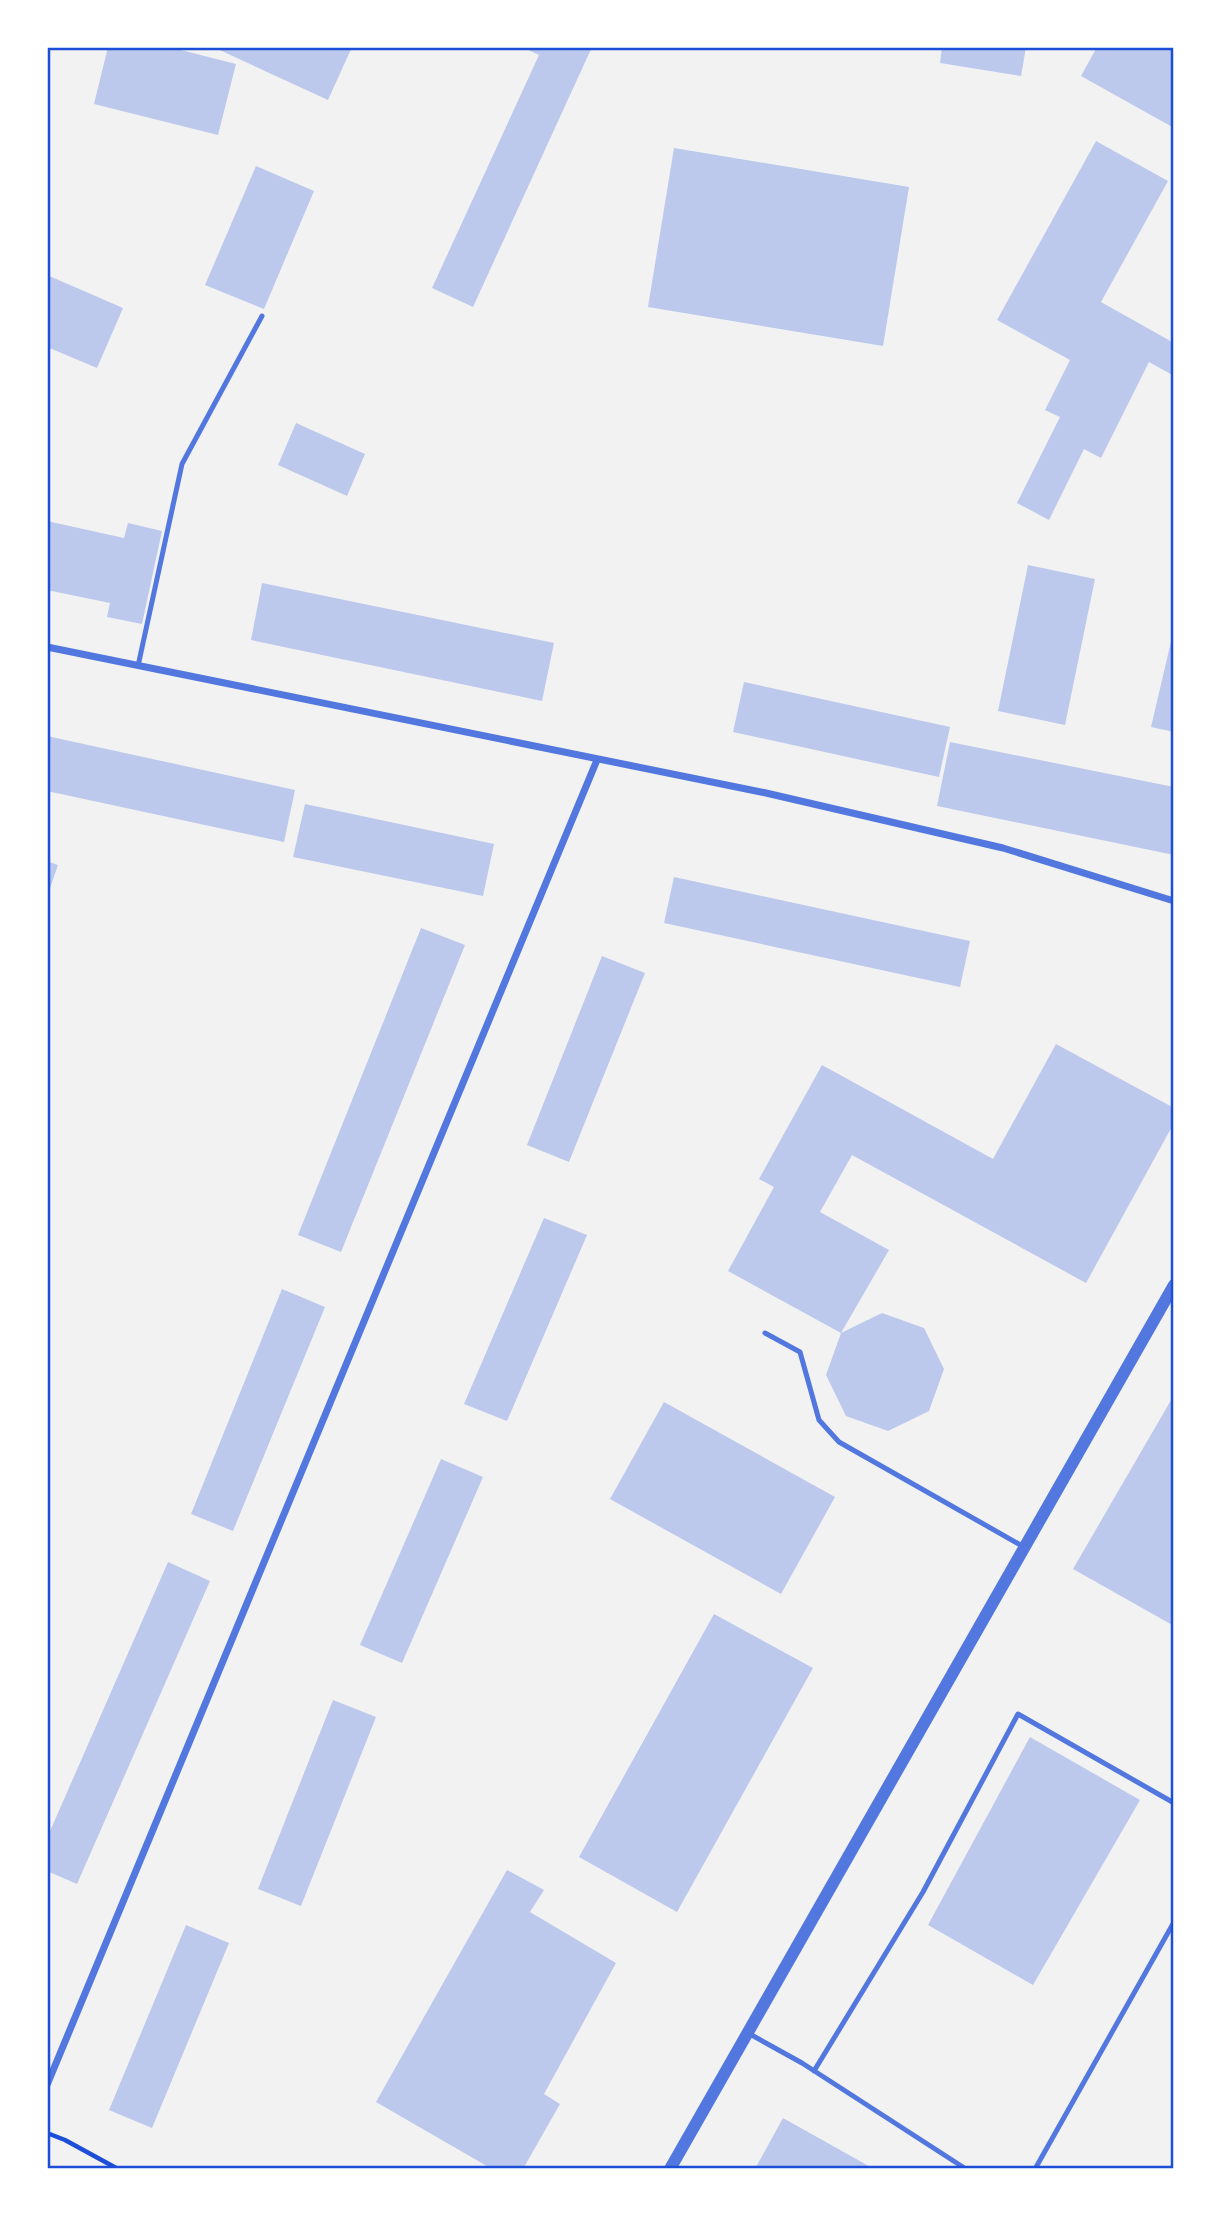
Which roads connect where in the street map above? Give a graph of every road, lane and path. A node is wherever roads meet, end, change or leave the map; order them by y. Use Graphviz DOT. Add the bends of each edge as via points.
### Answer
graph roads {
  1 [pos="262,316"];
  2 [pos="47,647"];
  3 [pos="138,666"];
  4 [pos="597,760"];
  5 [pos="1174,901"];
  6 [pos="1174,1285"];
  7 [pos="765,1333"];
  8 [pos="1024,1547"];
  9 [pos="1174,1803"];
  10 [pos="1174,1922"];
  11 [pos="748,2033"];
  12 [pos="814,2071"];
  13 [pos="47,2085"];
  14 [pos="47,2133"];
  15 [pos="118,2169"];
  16 [pos="670,2169"];
  17 [pos="966,2169"];
  18 [pos="1035,2169"];
  1 -- 3 [label="lane" via="182,464"];
  2 -- 3 [label="street"];
  3 -- 4 [label="street"];
  4 -- 5 [label="street" via="766,793 1003,848"];
  4 -- 13 [label="street"];
  6 -- 8 [label="street"];
  7 -- 8 [label="lane" via="800,1352 819,1420 839,1442"];
  8 -- 11 [label="street"];
  9 -- 12 [label="lane" via="1018,1714 923,1892"];
  10 -- 18 [label="lane"];
  11 -- 12 [label="lane"];
  11 -- 16 [label="street"];
  12 -- 17 [label="lane"];
  14 -- 15 [label="path"];
}
